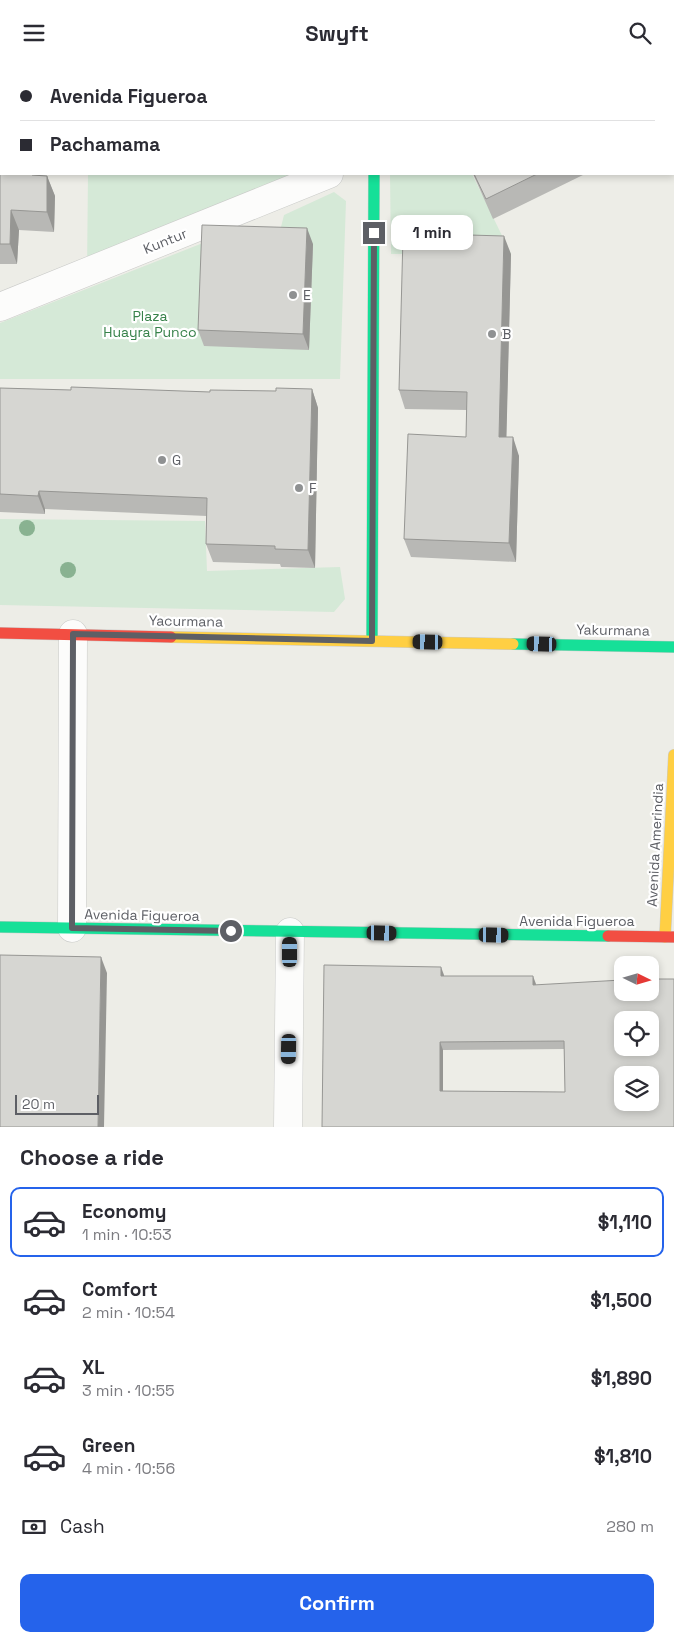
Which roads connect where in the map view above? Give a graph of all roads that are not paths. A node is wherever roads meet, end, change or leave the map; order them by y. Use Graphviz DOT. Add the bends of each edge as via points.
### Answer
graph roads {
  1 [pos="327,175"];
  2 [pos="374,175"];
  3 [pos="0,307"];
  4 [pos="0,633"];
  5 [pos="73,634"];
  6 [pos="372,641"];
  7 [pos="674,647"];
  8 [pos="674,755"];
  9 [pos="0,927"];
  10 [pos="72,928"];
  11 [pos="290,932"];
  12 [pos="670,937"];
  13 [pos="288,1127"];
  1 -- 3 [label="street, Kuntur"];
  2 -- 6 [label="street"];
  4 -- 5 [label="street, Yacurmana"];
  5 -- 6 [label="street, Yacurmana"];
  5 -- 10 [label="street"];
  6 -- 7 [label="street, Yakurmana"];
  8 -- 12 [label="street, Avenida Amerindia"];
  9 -- 10 [label="street, Avenida Figueroa"];
  10 -- 11 [label="street, Avenida Figueroa"];
  11 -- 12 [label="street, Avenida Figueroa"];
  11 -- 13 [label="street"];
}
